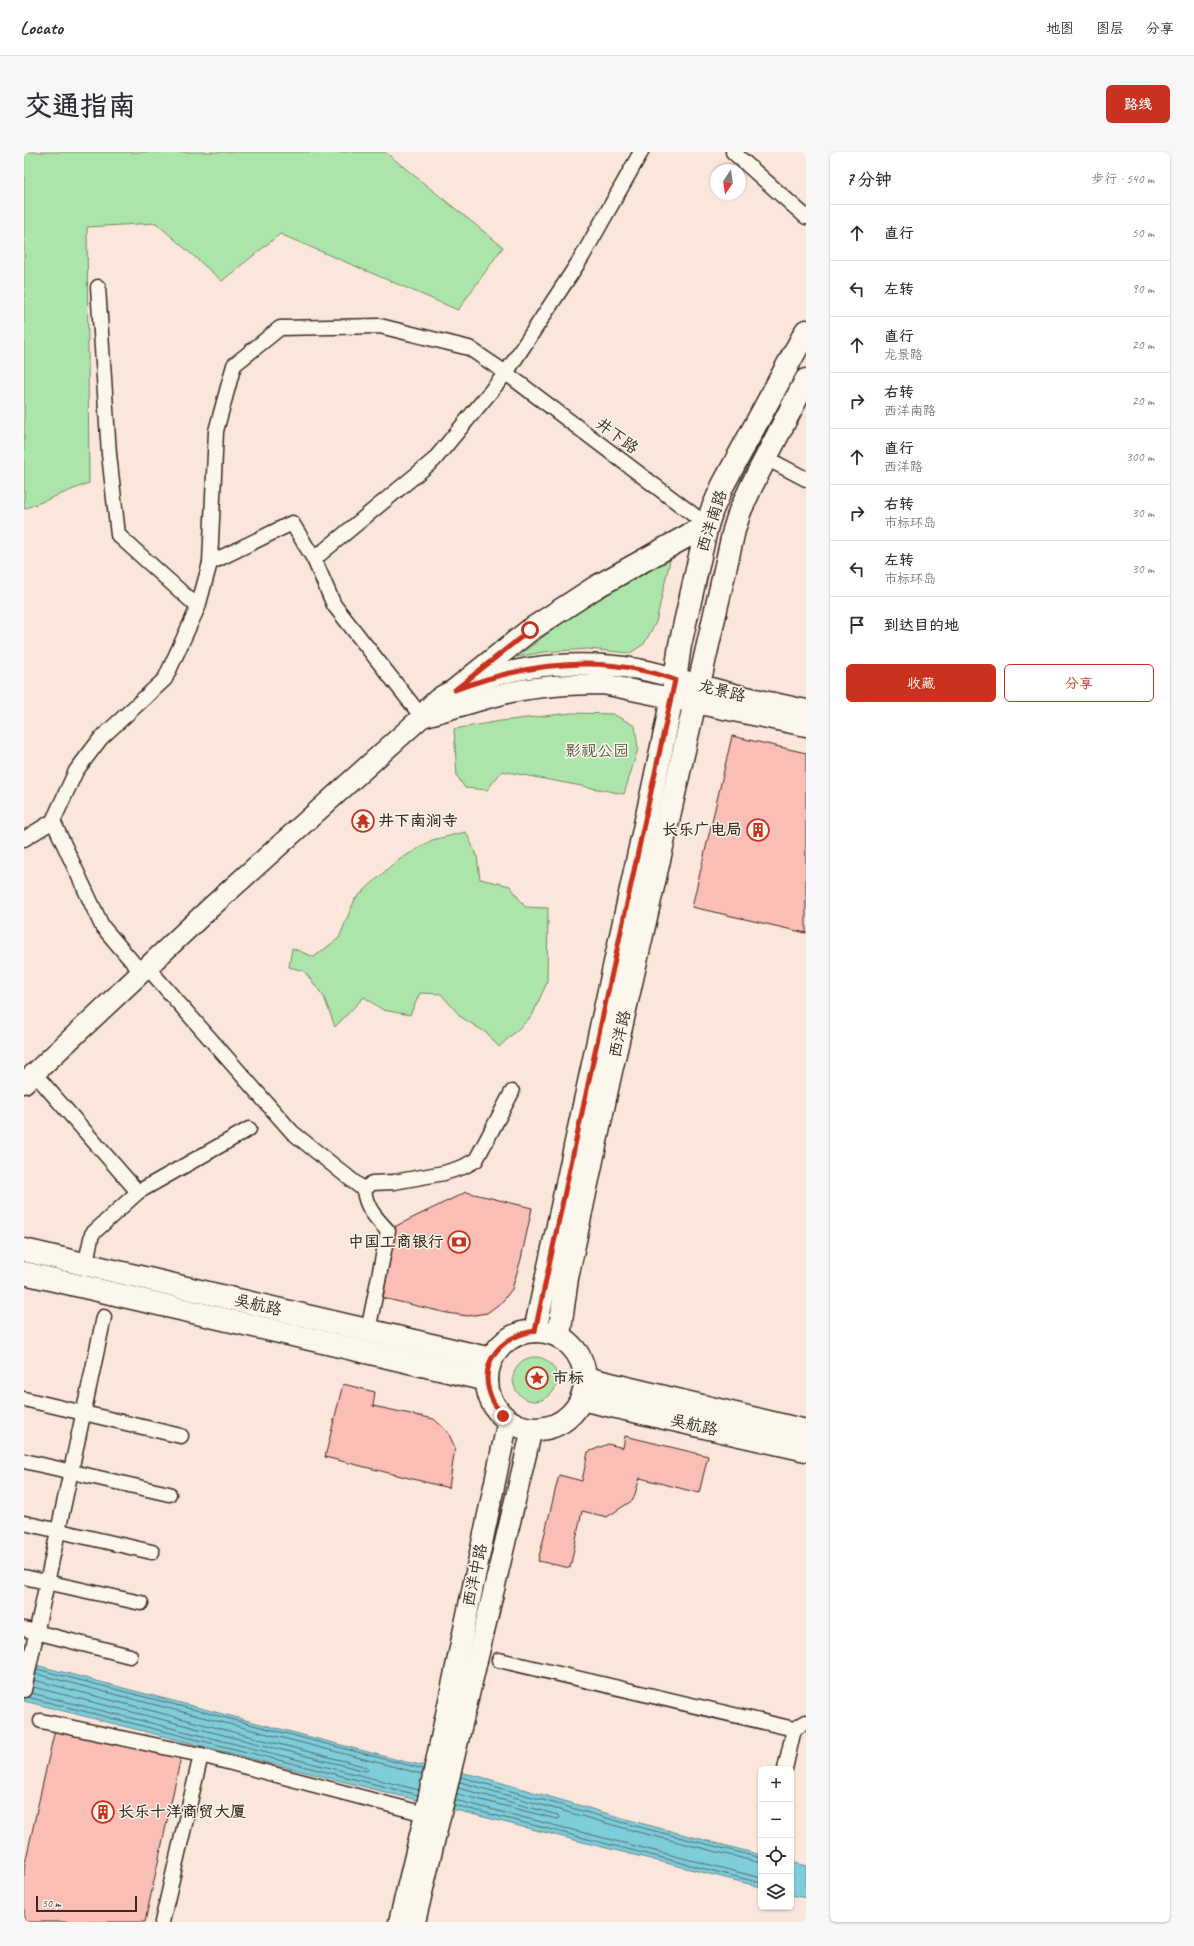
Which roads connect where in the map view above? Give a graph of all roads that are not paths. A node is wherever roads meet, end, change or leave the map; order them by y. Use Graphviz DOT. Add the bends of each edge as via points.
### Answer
graph roads {
  1 [pos="641,152"];
  2 [pos="733,152"];
  3 [pos="806,217"];
  4 [pos="98,287"];
  5 [pos="806,331"];
  6 [pos="506,373"];
  7 [pos="806,380"];
  8 [pos="766,458"];
  9 [pos="806,479"];
  10 [pos="707,525"];
  11 [pos="314,559"];
  12 [pos="210,563"];
  13 [pos="198,607"];
  14 [pos="673,688"];
  15 [pos="455,690"];
  16 [pos="696,694"];
  17 [pos="806,710"];
  18 [pos="422,717"];
  19 [pos="806,726"];
  20 [pos="666,728"];
  21 [pos="688,733"];
  22 [pos="54,822"];
  23 [pos="24,839"];
  24 [pos="144,970"];
  25 [pos="29,1078"];
  26 [pos="512,1092"];
  27 [pos="249,1129"];
  28 [pos="364,1190"];
  29 [pos="138,1192"];
  30 [pos="24,1250"];
  31 [pos="86,1266"];
  32 [pos="24,1273"];
  33 [pos="558,1275"];
  34 [pos="104,1317"];
  35 [pos="368,1331"];
  36 [pos="535,1331"];
  37 [pos="558,1336"];
  38 [pos="433,1346"];
  39 [pos="491,1359"];
  40 [pos="428,1367"];
  41 [pos="585,1378"];
  42 [pos="487,1380"];
  43 [pos="673,1398"];
  44 [pos="24,1399"];
  45 [pos="581,1399"];
  46 [pos="83,1413"];
  47 [pos="668,1419"];
  48 [pos="508,1420"];
  49 [pos="532,1429"];
  50 [pos="806,1431"];
  51 [pos="180,1436"];
  52 [pos="806,1450"];
  53 [pos="24,1461"];
  54 [pos="71,1472"];
  55 [pos="169,1494"];
  56 [pos="489,1509"];
  57 [pos="512,1514"];
  58 [pos="24,1523"];
  59 [pos="58,1531"];
  60 [pos="152,1552"];
  61 [pos="24,1577"];
  62 [pos="48,1582"];
  63 [pos="141,1603"];
  64 [pos="30,1631"];
  65 [pos="130,1656"];
  66 [pos="499,1660"];
  67 [pos="24,1690"];
  68 [pos="41,1721"];
  69 [pos="800,1726"];
  70 [pos="451,1733"];
  71 [pos="201,1755"];
  72 [pos="786,1766"];
  73 [pos="425,1814"];
  74 [pos="427,1837"];
  75 [pos="162,1922"];
  76 [pos="399,1922"];
  77 [pos="415,1922"];
  1 -- 6 [label="street" via="582,257"];
  2 -- 3 [label="street"];
  4 -- 13 [label="street" via="109,454 118,534"];
  5 -- 10 [label="main road, 西洋南路" via="723,485"];
  6 -- 10 [label="street, 井下路"];
  6 -- 11 [label="street" via="434,460"];
  6 -- 12 [label="street, 井下路" via="469,348 380,326 280,328 234,365 216,432"];
  7 -- 8 [label="main road, 西洋南路"];
  8 -- 9 [label="street"];
  8 -- 16 [label="main road, 西洋南路" via="740,511 734,530"];
  10 -- 14 [label="main road, 西洋南路"];
  10 -- 15 [label="main road" via="596,587 537,626"];
  11 -- 12 [label="street" via="292,523"];
  11 -- 18 [label="street" via="334,605"];
  12 -- 13 [label="street, 井下路"];
  13 -- 22 [label="street, 井下路" via="165,679 100,738 76,771"];
  14 -- 15 [label="street, 龙景路" via="639,670 608,666 540,667 504,673"];
  14 -- 16 [label="street, 龙景路"];
  14 -- 18 [label="street" via="575,684 510,692"];
  14 -- 20 [label="main road, 西洋南路"];
  15 -- 18 [label="street, 龙景路" via="436,698"];
  16 -- 17 [label="street, 龙景路"];
  16 -- 19 [label="street"];
  16 -- 21 [label="main road, 西洋南路"];
  18 -- 24 [label="street, 龙景路"];
  20 -- 33 [label="main road, 西洋路"];
  21 -- 33 [label="main road, 西洋路" via="611,1072"];
  22 -- 23 [label="street"];
  22 -- 24 [label="street" via="102,926"];
  24 -- 25 [label="street, 龙景路"];
  24 -- 28 [label="street" via="292,1132"];
  25 -- 29 [label="street"];
  26 -- 28 [label="street" via="476,1160 444,1173 372,1184"];
  27 -- 29 [label="street"];
  28 -- 35 [label="street" via="365,1202 375,1218 388,1231"];
  29 -- 31 [label="street" via="92,1234"];
  30 -- 31 [label="main road, 吴航路"];
  31 -- 35 [label="main road, 吴航路"];
  32 -- 40 [label="main road, 吴航路"];
  33 -- 36 [label="main road, 西洋路"];
  33 -- 37 [label="main road, 西洋路"];
  34 -- 46 [label="street"];
  35 -- 38 [label="main road, 吴航路"];
  36 -- 37 [label="main road"];
  36 -- 39 [label="main road" via="509,1339"];
  37 -- 41 [label="main road" via="577,1354 583,1365"];
  38 -- 39 [label="main road, 吴航路"];
  38 -- 40 [label="street"];
  39 -- 42 [label="main road"];
  40 -- 42 [label="main road, 吴航路"];
  41 -- 43 [label="main road, 吴航路"];
  41 -- 45 [label="main road"];
  42 -- 48 [label="main road" via="494,1406"];
  43 -- 47 [label="main road"];
  43 -- 50 [label="main road, 吴航路"];
  44 -- 46 [label="street"];
  45 -- 47 [label="main road, 吴航路"];
  45 -- 49 [label="main road" via="573,1412 562,1422 548,1428"];
  46 -- 51 [label="street"];
  46 -- 54 [label="street"];
  47 -- 52 [label="main road, 吴航路"];
  48 -- 49 [label="main road"];
  48 -- 56 [label="street, 西洋中路"];
  49 -- 57 [label="street, 西洋中路"];
  53 -- 54 [label="street"];
  54 -- 55 [label="street"];
  54 -- 59 [label="street"];
  56 -- 57 [label="street"];
  56 -- 70 [label="street, 西洋中路"];
  57 -- 70 [label="street, 西洋中路"];
  58 -- 59 [label="street"];
  59 -- 60 [label="street"];
  59 -- 62 [label="street"];
  61 -- 62 [label="street"];
  62 -- 63 [label="street"];
  62 -- 64 [label="street"];
  64 -- 65 [label="street"];
  64 -- 67 [label="street" via="33,1651"];
  66 -- 69 [label="street"];
  68 -- 71 [label="street"];
  69 -- 72 [label="street"];
  70 -- 73 [label="street"];
  70 -- 74 [label="street"];
  71 -- 73 [label="street"];
  71 -- 75 [label="street"];
  73 -- 74 [label="street"];
  74 -- 76 [label="street"];
  74 -- 77 [label="street"];
}
